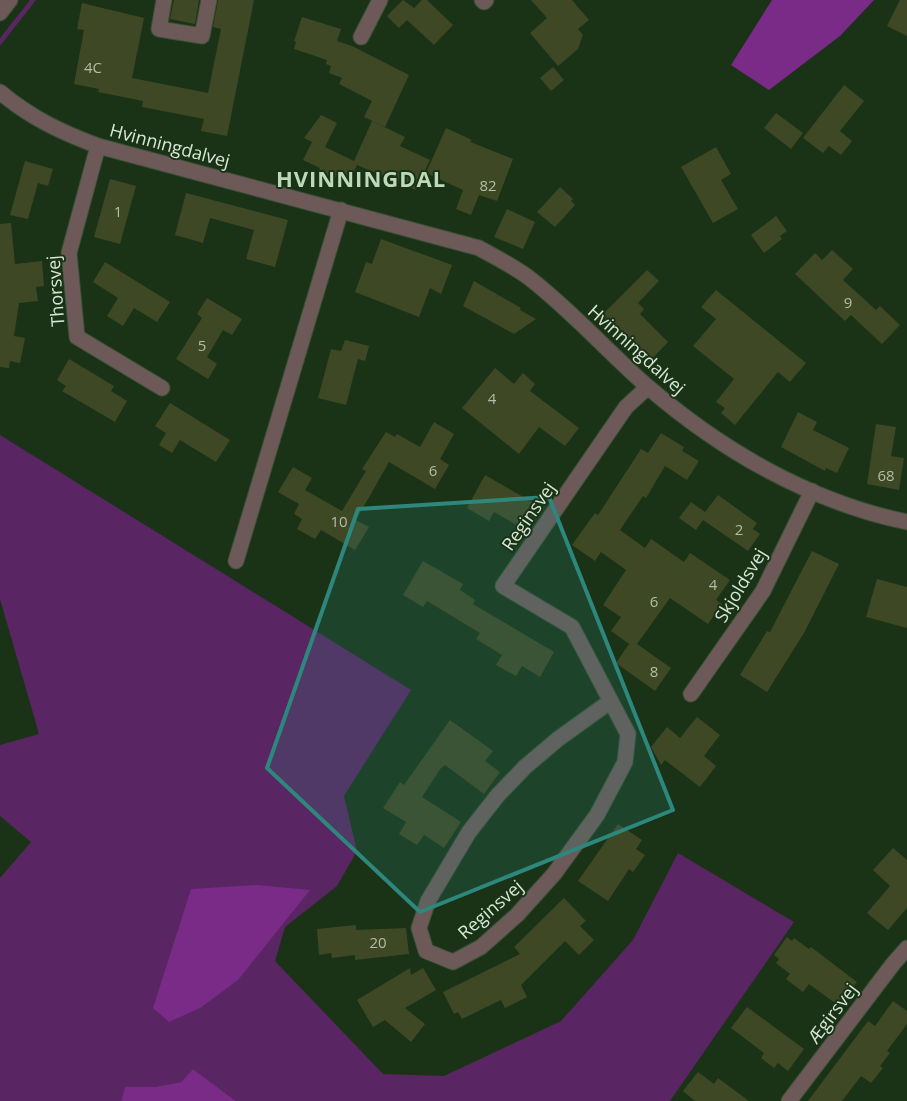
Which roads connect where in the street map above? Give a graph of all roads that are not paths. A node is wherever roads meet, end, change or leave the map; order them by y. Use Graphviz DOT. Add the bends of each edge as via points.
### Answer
graph roads {
  1 [pos="10,0"];
  2 [pos="164,0"];
  3 [pos="209,0"];
  4 [pos="380,0"];
  5 [pos="482,0"];
  6 [pos="486,0"];
  7 [pos="0,13"];
  8 [pos="361,37"];
  9 [pos="0,92"];
  10 [pos="98,146"];
  11 [pos="341,210"];
  12 [pos="648,387"];
  13 [pos="162,388"];
  14 [pos="812,491"];
  15 [pos="907,522"];
  16 [pos="236,561"];
  17 [pos="691,694"];
  18 [pos="611,701"];
  19 [pos="907,948"];
  20 [pos="789,1101"];
  1 -- 7 [label="street"];
  2 -- 3 [label="street" via="159,28 202,36"];
  4 -- 8 [label="street"];
  5 -- 6 [label="street"];
  9 -- 10 [label="street, Hvinningdalvej" via="57,130"];
  10 -- 11 [label="street, Hvinningdalvej"];
  10 -- 13 [label="street, Thorsvej" via="69,253 77,337"];
  11 -- 12 [label="street, Hvinningdalvej" via="479,248 526,275"];
  11 -- 16 [label="street"];
  12 -- 14 [label="street, Hvinningdalvej" via="702,431 746,460"];
  12 -- 18 [label="street, Reginsvej" via="626,408 503,586 572,627"];
  14 -- 15 [label="street, Hvinningdalvej" via="878,516"];
  14 -- 17 [label="street, Skjoldsvej" via="763,591"];
  18 -- 18 [label="street, Reginsvej" via="628,734 625,762 597,815 559,867 517,915 481,947 453,962 426,951 419,928 428,901 469,832 525,767 558,738"];
  19 -- 20 [label="street, Ægirsvej"];
}
